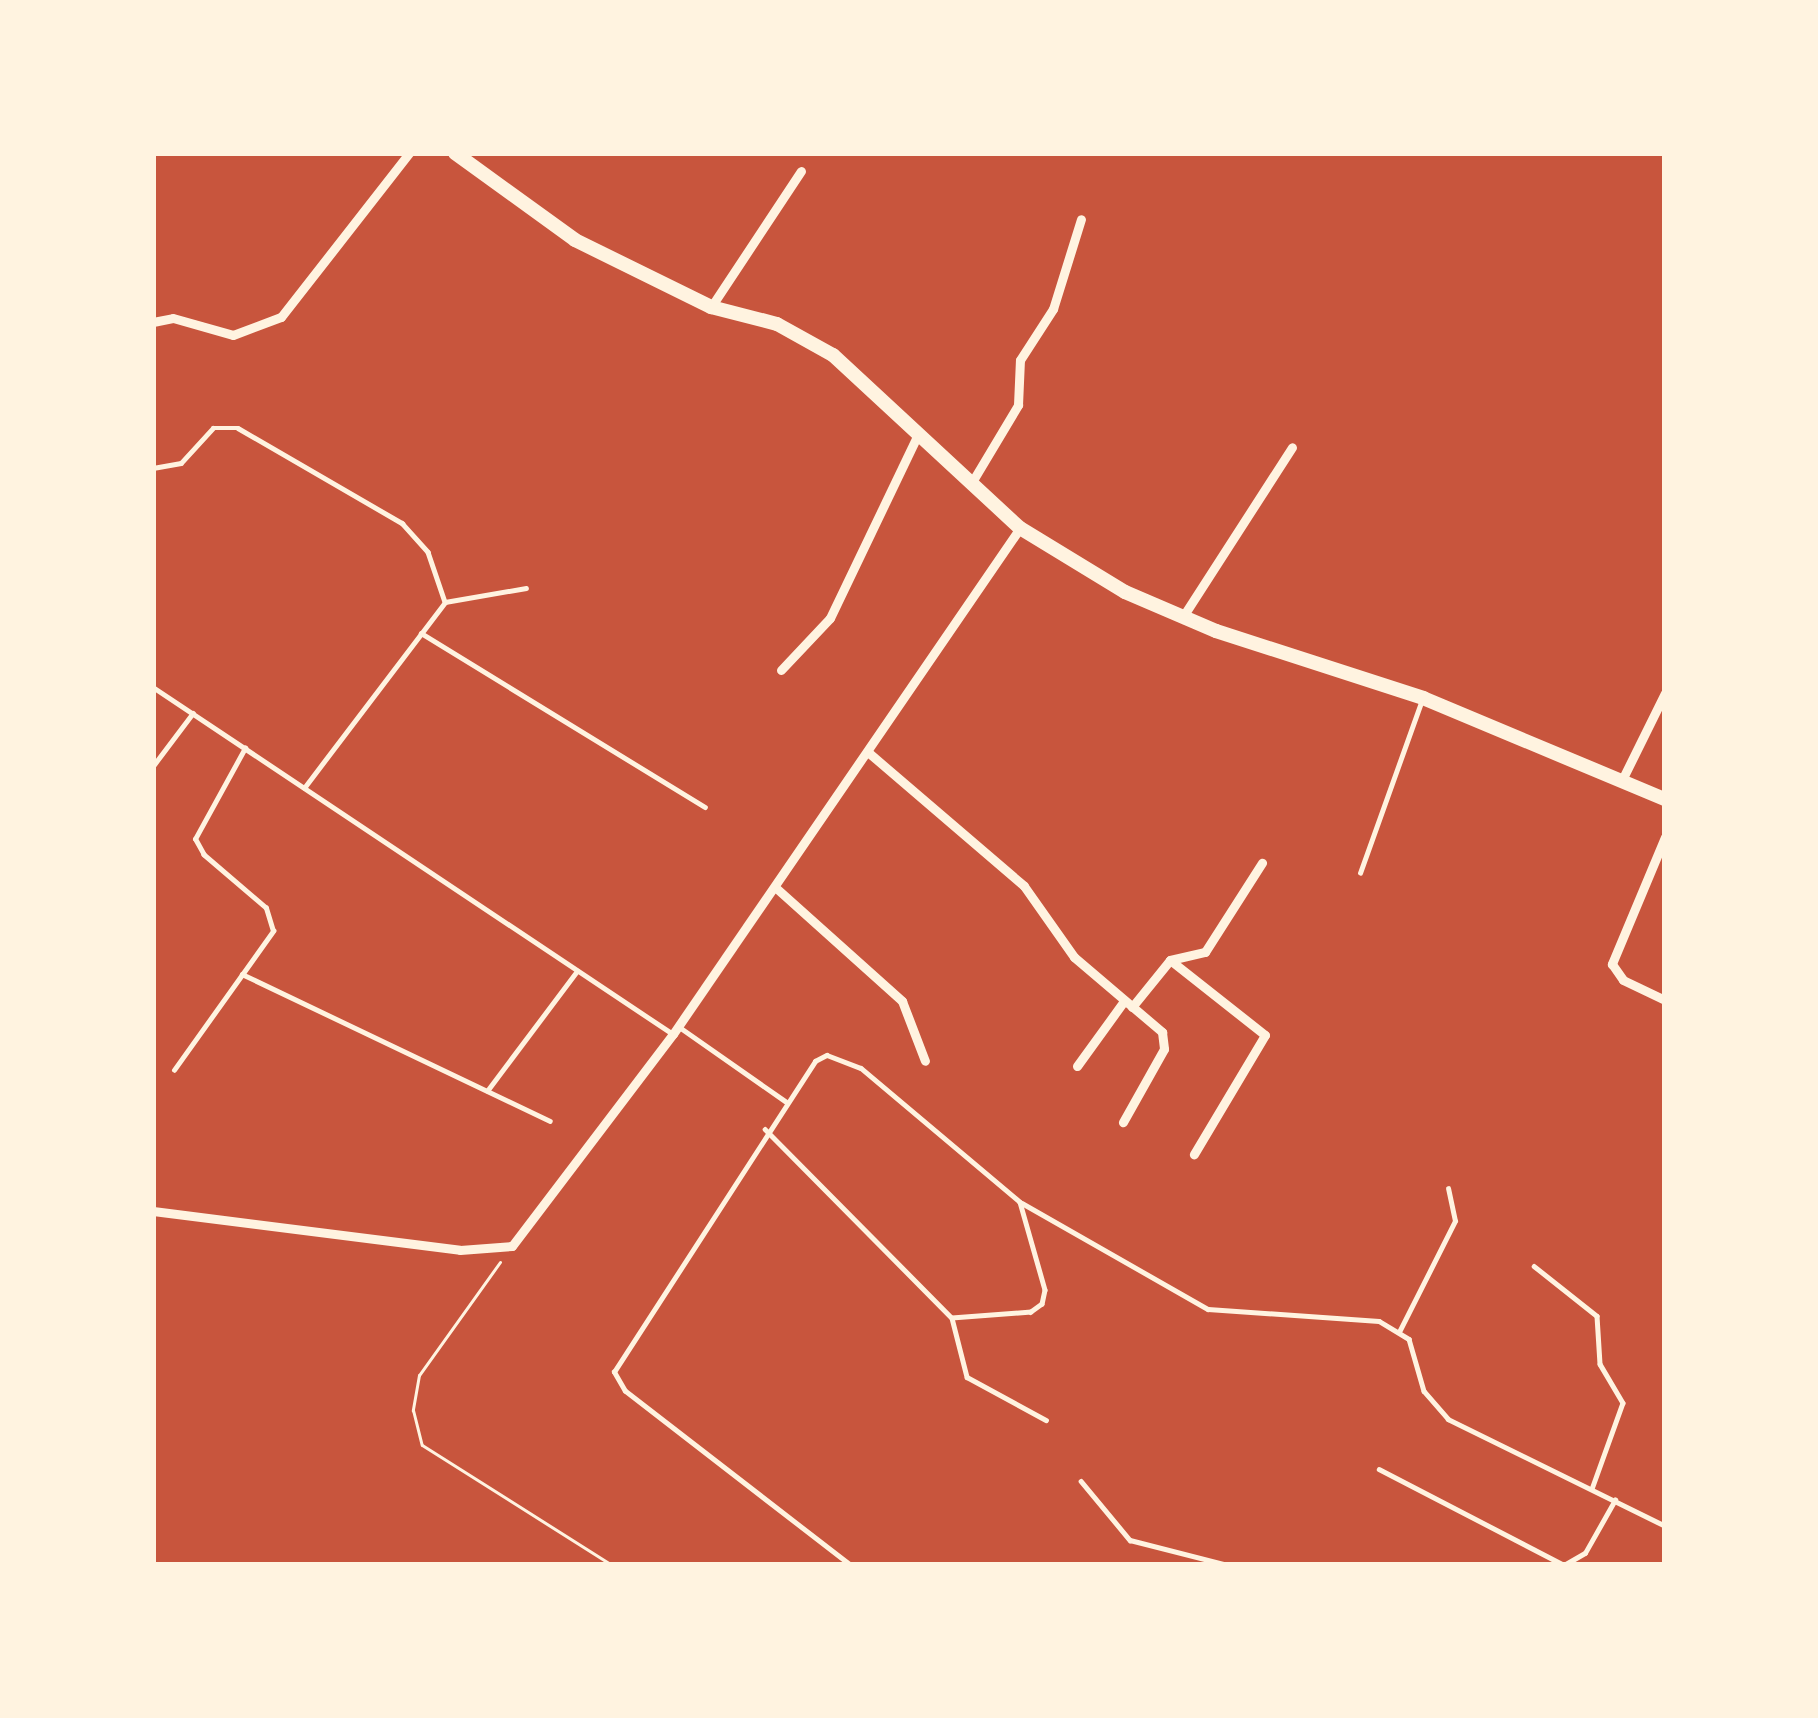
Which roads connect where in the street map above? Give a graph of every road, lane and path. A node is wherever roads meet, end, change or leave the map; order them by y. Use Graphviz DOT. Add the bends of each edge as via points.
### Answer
graph roads {
  1 [pos="409,153"];
  2 [pos="455,153"];
  3 [pos="801,171"];
  4 [pos="1082,219"];
  5 [pos="711,307"];
  6 [pos="153,322"];
  7 [pos="920,431"];
  8 [pos="1292,447"];
  9 [pos="153,468"];
  10 [pos="972,482"];
  11 [pos="1020,528"];
  12 [pos="526,588"];
  13 [pos="445,602"];
  14 [pos="1182,617"];
  15 [pos="421,633"];
  16 [pos="781,670"];
  17 [pos="153,686"];
  18 [pos="1665,693"];
  19 [pos="1423,698"];
  20 [pos="193,713"];
  21 [pos="245,748"];
  22 [pos="869,753"];
  23 [pos="153,766"];
  24 [pos="1621,782"];
  25 [pos="304,788"];
  26 [pos="1665,799"];
  27 [pos="705,806"];
  28 [pos="1665,837"];
  29 [pos="1262,863"];
  30 [pos="1360,873"];
  31 [pos="775,887"];
  32 [pos="1170,960"];
  33 [pos="578,970"];
  34 [pos="242,974"];
  35 [pos="1665,1000"];
  36 [pos="1128,1004"];
  37 [pos="676,1030"];
  38 [pos="925,1060"];
  39 [pos="1077,1066"];
  40 [pos="174,1070"];
  41 [pos="487,1091"];
  42 [pos="784,1101"];
  43 [pos="550,1121"];
  44 [pos="1123,1122"];
  45 [pos="765,1129"];
  46 [pos="1194,1154"];
  47 [pos="1448,1190"];
  48 [pos="1020,1202"];
  49 [pos="153,1211"];
  50 [pos="512,1246"];
  51 [pos="1534,1266"];
  52 [pos="952,1318"];
  53 [pos="1399,1331"];
  54 [pos="1046,1420"];
  55 [pos="1379,1469"];
  56 [pos="1081,1481"];
  57 [pos="1592,1489"];
  58 [pos="1615,1500"];
  59 [pos="1665,1526"];
  60 [pos="611,1565"];
  61 [pos="850,1565"];
  62 [pos="1228,1565"];
  1 -- 6 [label="street" via="281,317 233,334 173,318"];
  2 -- 5 [label="main road" via="575,239"];
  3 -- 5 [label="street"];
  4 -- 10 [label="street" via="1053,309 1020,359 1018,405"];
  5 -- 7 [label="main road" via="805,338"];
  7 -- 10 [label="main road"];
  7 -- 16 [label="street" via="825,627"];
  8 -- 14 [label="street"];
  9 -- 13 [label="lane" via="170,470 213,428 238,428 402,523 428,553"];
  10 -- 11 [label="main road"];
  11 -- 14 [label="main road"];
  11 -- 22 [label="street"];
  12 -- 13 [label="lane"];
  13 -- 15 [label="lane"];
  14 -- 19 [label="main road"];
  15 -- 25 [label="lane"];
  15 -- 27 [label="lane"];
  17 -- 20 [label="lane"];
  18 -- 24 [label="street"];
  19 -- 24 [label="main road"];
  19 -- 30 [label="lane"];
  20 -- 21 [label="lane"];
  20 -- 23 [label="lane"];
  21 -- 25 [label="lane"];
  21 -- 34 [label="lane" via="195,839 272,916 273,931"];
  22 -- 31 [label="street"];
  22 -- 36 [label="street" via="1024,886 1074,956"];
  24 -- 26 [label="main road"];
  25 -- 33 [label="lane"];
  28 -- 35 [label="street" via="1612,964 1623,980"];
  29 -- 32 [label="street" via="1205,952"];
  31 -- 37 [label="street"];
  31 -- 38 [label="street" via="902,1000"];
  32 -- 36 [label="street"];
  32 -- 46 [label="street" via="1265,1034"];
  33 -- 37 [label="lane"];
  33 -- 41 [label="lane"];
  34 -- 40 [label="lane"];
  34 -- 41 [label="lane"];
  36 -- 39 [label="street"];
  36 -- 44 [label="street" via="1166,1039"];
  37 -- 42 [label="lane"];
  37 -- 50 [label="street"];
  41 -- 43 [label="lane"];
  42 -- 45 [label="lane"];
  42 -- 48 [label="lane" via="815,1061 841,1058 886,1086"];
  45 -- 52 [label="lane"];
  45 -- 61 [label="lane" via="614,1372 625,1391"];
  47 -- 53 [label="lane" via="1455,1221"];
  48 -- 52 [label="lane" via="1042,1304 1031,1312"];
  48 -- 53 [label="lane" via="1208,1309 1351,1315"];
  49 -- 50 [label="street" via="460,1250"];
  50 -- 60 [label="path" via="419,1375 412,1410 422,1444"];
  51 -- 57 [label="lane" via="1597,1316 1600,1364 1623,1403"];
  52 -- 54 [label="lane" via="967,1377"];
  53 -- 57 [label="lane" via="1416,1352 1431,1406"];
  55 -- 58 [label="lane" via="1564,1565 1585,1553"];
  56 -- 62 [label="lane" via="1130,1540"];
  57 -- 58 [label="lane"];
  58 -- 59 [label="lane"];
}
